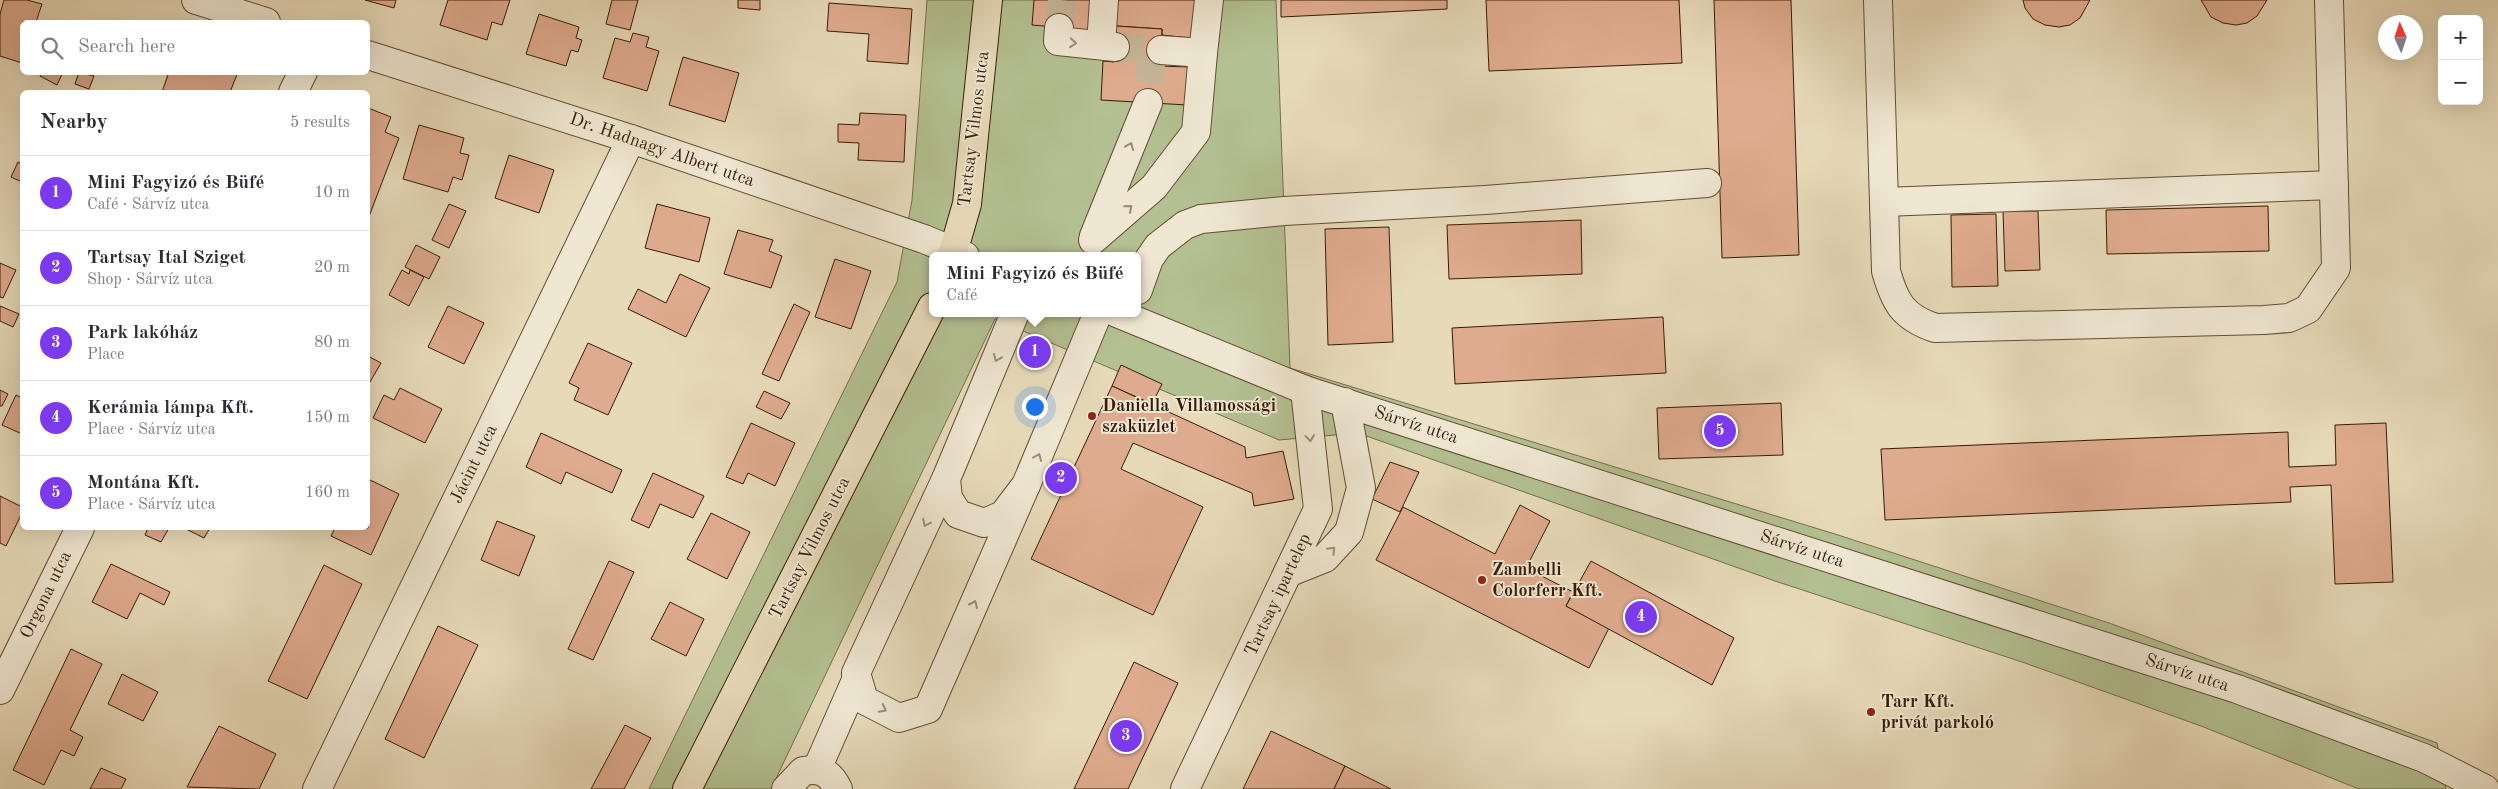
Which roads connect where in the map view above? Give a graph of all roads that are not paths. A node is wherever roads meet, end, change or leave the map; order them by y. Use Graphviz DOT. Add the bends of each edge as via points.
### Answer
graph roads {
  1 [pos="196,0"];
  2 [pos="988,0"];
  3 [pos="1104,0"];
  4 [pos="1208,0"];
  5 [pos="1878,0"];
  6 [pos="2329,0"];
  7 [pos="260,20"];
  8 [pos="1059,28"];
  9 [pos="1161,50"];
  10 [pos="1203,53"];
  11 [pos="370,56"];
  12 [pos="301,75"];
  13 [pos="294,90"];
  14 [pos="1148,103"];
  15 [pos="632,139"];
  16 [pos="1707,183"];
  17 [pos="2334,185"];
  18 [pos="1884,202"];
  19 [pos="1089,248"];
  20 [pos="951,252"];
  21 [pos="957,252"];
  22 [pos="1141,281"];
  23 [pos="929,313"];
  24 [pos="1013,317"];
  25 [pos="1096,317"];
  26 [pos="1129,317"];
  27 [pos="1305,390"];
  28 [pos="1345,402"];
  29 [pos="946,478"];
  30 [pos="1026,485"];
  31 [pos="79,530"];
  32 [pos="1290,572"];
  33 [pos="857,678"];
  34 [pos="0,690"];
  35 [pos="817,769"];
  36 [pos="317,789"];
  37 [pos="687,789"];
  38 [pos="786,789"];
  39 [pos="838,789"];
  40 [pos="1185,789"];
  41 [pos="2485,789"];
  1 -- 7 [label="street"];
  2 -- 21 [label="main road, Tartsay Vilmos utca" via="966,204"];
  8 -- 3 [label="street, one-way" via="1058,41 1108,46"];
  4 -- 10 [label="street"];
  5 -- 18 [label="street"];
  6 -- 17 [label="street"];
  9 -- 10 [label="street"];
  19 -- 10 [label="street, one-way" via="1154,187 1196,132"];
  11 -- 15 [label="street, Dr. Hadnagy Albert utca"];
  12 -- 13 [label="street"];
  19 -- 14 [label="street, one-way"];
  15 -- 20 [label="street, Dr. Hadnagy Albert utca"];
  15 -- 36 [label="street, Jácint utca"];
  16 -- 22 [label="street" via="1284,211 1201,220 1185,225 1158,246 1149,258"];
  17 -- 18 [label="street"];
  17 -- 18 [label="street" via="2336,268 2308,309 2289,318 2264,320 1935,328 1904,312 1892,293 1886,271"];
  23 -- 37 [label="main road, Tartsay Vilmos utca"];
  24 -- 29 [label="street, one-way"];
  30 -- 25 [label="street, one-way"];
  26 -- 27 [label="street, Sárvíz utca"];
  27 -- 28 [label="street, Sárvíz utca"];
  27 -- 32 [label="street, Tartsay ipartelep, one-way" via="1318,510"];
  32 -- 28 [label="street, one-way" via="1325,558 1349,532 1361,488"];
  28 -- 41 [label="street, Sárvíz utca" via="2237,689 2424,758"];
  29 -- 30 [label="street" via="948,498 958,514 984,523 1003,515"];
  29 -- 33 [label="street, one-way" via="856,673"];
  33 -- 30 [label="street, one-way" via="864,700 899,718 928,709"];
  31 -- 34 [label="street, Orgona utca"];
  32 -- 40 [label="street, Tartsay ipartelep"];
  33 -- 35 [label="street"];
  35 -- 38 [label="street" via="802,771"];
  35 -- 39 [label="street" via="826,772"];
}
